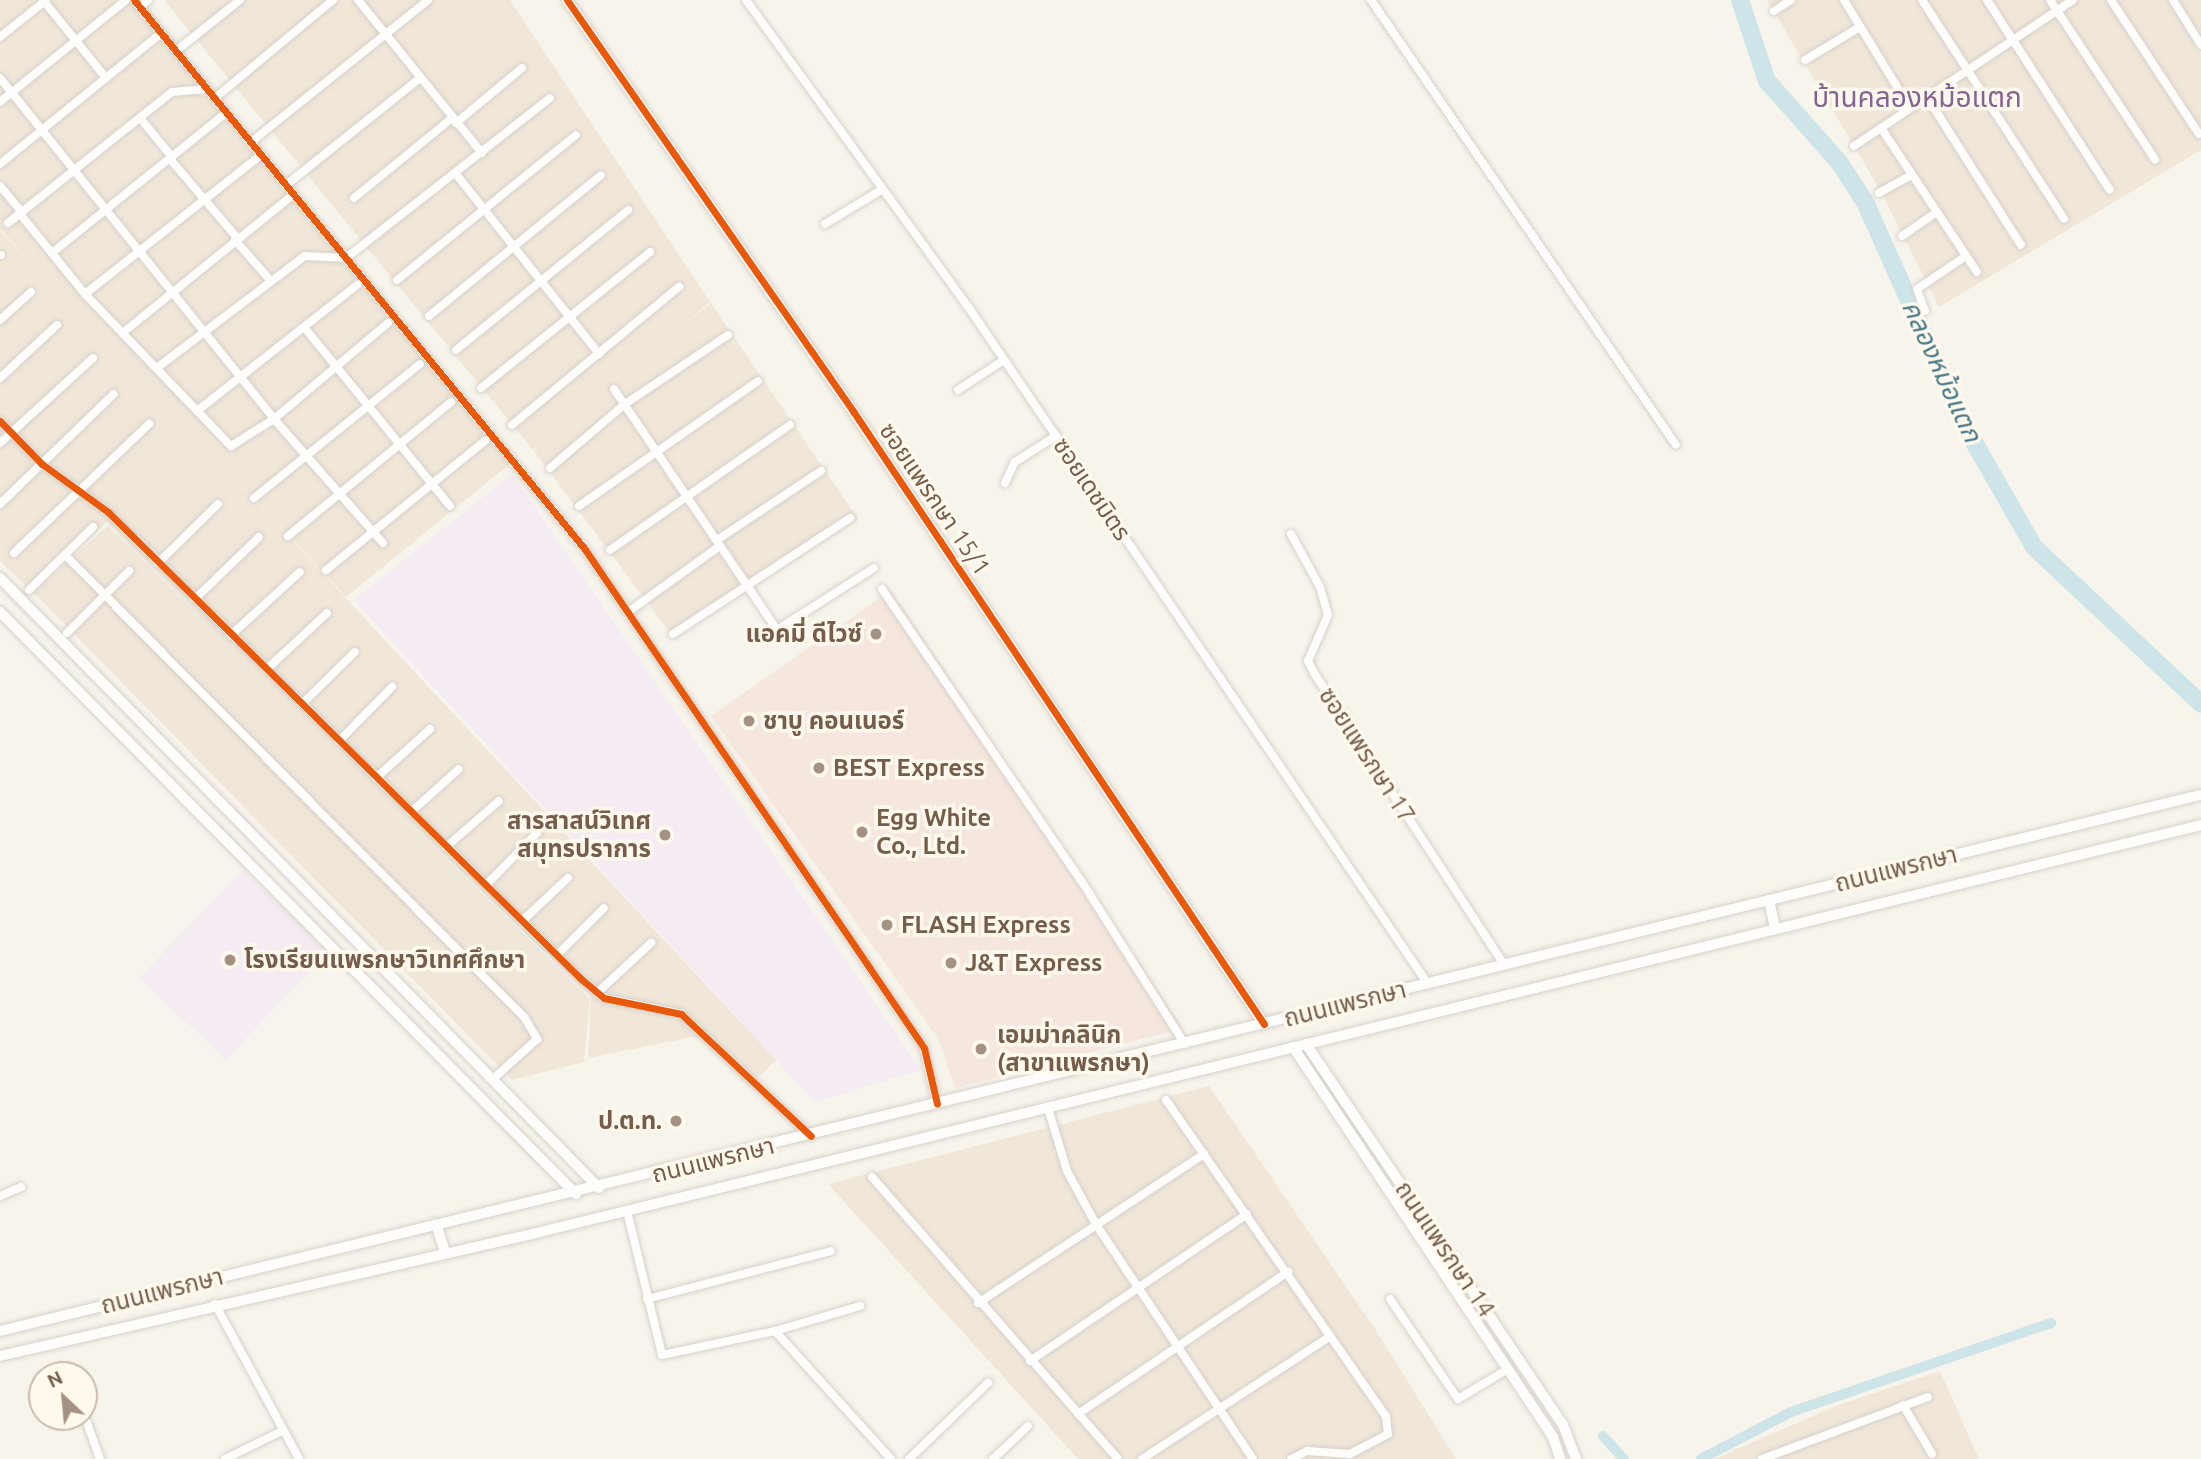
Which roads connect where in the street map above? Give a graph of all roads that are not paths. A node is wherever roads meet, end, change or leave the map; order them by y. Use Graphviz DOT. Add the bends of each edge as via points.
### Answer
graph roads {
  1 [pos="126,0"];
  2 [pos="148,0"];
  3 [pos="240,0"];
  4 [pos="333,0"];
  5 [pos="358,0"];
  6 [pos="428,0"];
  7 [pos="567,0"];
  8 [pos="746,0"];
  9 [pos="1371,0"];
  10 [pos="1791,0"];
  11 [pos="1844,0"];
  12 [pos="1922,0"];
  13 [pos="1987,0"];
  14 [pos="2050,0"];
  15 [pos="2073,0"];
  16 [pos="2111,0"];
  17 [pos="2173,0"];
  18 [pos="45,1"];
  19 [pos="137,3"];
  20 [pos="1774,11"];
  21 [pos="2057,11"];
  22 [pos="1860,27"];
  23 [pos="161,33"];
  24 [pos="385,34"];
  25 [pos="0,37"];
  26 [pos="2013,40"];
  27 [pos="76,41"];
  28 [pos="2201,45"];
  29 [pos="176,51"];
  30 [pos="1805,60"];
  31 [pos="522,68"];
  32 [pos="1967,70"];
  33 [pos="0,78"];
  34 [pos="106,78"];
  35 [pos="421,78"];
  36 [pos="207,89"];
  37 [pos="12,92"];
  38 [pos="1927,97"];
  39 [pos="215,98"];
  40 [pos="550,98"];
  41 [pos="0,102"];
  42 [pos="1910,108"];
  43 [pos="222,116"];
  44 [pos="140,118"];
  45 [pos="454,120"];
  46 [pos="1881,128"];
  47 [pos="43,131"];
  48 [pos="2199,134"];
  49 [pos="576,135"];
  50 [pos="251,142"];
  51 [pos="1853,146"];
  52 [pos="482,153"];
  53 [pos="171,158"];
  54 [pos="257,158"];
  55 [pos="2155,159"];
  56 [pos="0,164"];
  57 [pos="77,169"];
  58 [pos="456,174"];
  59 [pos="601,175"];
  60 [pos="1912,175"];
  61 [pos="286,185"];
  62 [pos="0,186"];
  63 [pos="881,190"];
  64 [pos="2110,190"];
  65 [pos="1879,193"];
  66 [pos="289,198"];
  67 [pos="355,198"];
  68 [pos="206,199"];
  69 [pos="484,209"];
  70 [pos="107,210"];
  71 [pos="628,210"];
  72 [pos="1937,212"];
  73 [pos="21,213"];
  74 [pos="2064,219"];
  75 [pos="8,223"];
  76 [pos="825,224"];
  77 [pos="1902,236"];
  78 [pos="237,240"];
  79 [pos="2021,244"];
  80 [pos="513,246"];
  81 [pos="53,252"];
  82 [pos="138,252"];
  83 [pos="650,252"];
  84 [pos="1966,256"];
  85 [pos="346,258"];
  86 [pos="1977,272"];
  87 [pos="270,280"];
  88 [pos="397,280"];
  89 [pos="541,281"];
  90 [pos="358,285"];
  91 [pos="679,287"];
  92 [pos="31,292"];
  93 [pos="171,292"];
  94 [pos="85,294"];
  95 [pos="1925,311"];
  96 [pos="429,316"];
  97 [pos="570,318"];
  98 [pos="0,320"];
  99 [pos="387,323"];
  100 [pos="57,325"];
  101 [pos="304,327"];
  102 [pos="125,331"];
  103 [pos="205,332"];
  104 [pos="728,335"];
  105 [pos="456,350"];
  106 [pos="599,354"];
  107 [pos="93,358"];
  108 [pos="1004,360"];
  109 [pos="338,363"];
  110 [pos="420,364"];
  111 [pos="158,367"];
  112 [pos="241,377"];
  113 [pos="0,378"];
  114 [pos="758,381"];
  115 [pos="481,388"];
  116 [pos="614,389"];
  117 [pos="958,390"];
  118 [pos="114,394"];
  119 [pos="451,402"];
  120 [pos="370,403"];
  121 [pos="625,404"];
  122 [pos="197,411"];
  123 [pos="274,419"];
  124 [pos="0,421"];
  125 [pos="149,424"];
  126 [pos="512,425"];
  127 [pos="790,425"];
  128 [pos="11,432"];
  129 [pos="1056,436"];
  130 [pos="485,441"];
  131 [pos="0,443"];
  132 [pos="401,443"];
  133 [pos="1676,445"];
  134 [pos="657,451"];
  135 [pos="306,457"];
  136 [pos="42,464"];
  137 [pos="550,468"];
  138 [pos="821,471"];
  139 [pos="432,483"];
  140 [pos="1005,483"];
  141 [pos="78,494"];
  142 [pos="686,495"];
  143 [pos="339,496"];
  144 [pos="254,498"];
  145 [pos="0,504"];
  146 [pos="218,504"];
  147 [pos="450,506"];
  148 [pos="579,506"];
  149 [pos="850,518"];
  150 [pos="93,527"];
  151 [pos="374,531"];
  152 [pos="1291,534"];
  153 [pos="289,536"];
  154 [pos="259,537"];
  155 [pos="383,543"];
  156 [pos="718,543"];
  157 [pos="610,550"];
  158 [pos="15,553"];
  159 [pos="65,555"];
  160 [pos="158,563"];
  161 [pos="874,568"];
  162 [pos="326,570"];
  163 [pos="129,571"];
  164 [pos="300,572"];
  165 [pos="0,578"];
  166 [pos="747,586"];
  167 [pos="882,589"];
  168 [pos="29,590"];
  169 [pos="104,596"];
  170 [pos="195,599"];
  171 [pos="0,612"];
  172 [pos="628,612"];
  173 [pos="327,613"];
  174 [pos="67,633"];
  175 [pos="673,634"];
  176 [pos="231,635"];
  177 [pos="355,652"];
  178 [pos="267,670"];
  179 [pos="392,687"];
  180 [pos="302,704"];
  181 [pos="430,729"];
  182 [pos="339,741"];
  183 [pos="459,769"];
  184 [pos="376,778"];
  185 [pos="2201,795"];
  186 [pos="499,801"];
  187 [pos="411,812"];
  188 [pos="2201,825"];
  189 [pos="537,833"];
  190 [pos="446,846"];
  191 [pos="568,878"];
  192 [pos="486,885"];
  193 [pos="1769,900"];
  194 [pos="604,908"];
  195 [pos="522,922"];
  196 [pos="1775,929"];
  197 [pos="651,943"];
  198 [pos="557,955"];
  199 [pos="1504,965"];
  200 [pos="1428,984"];
  201 [pos="597,993"];
  202 [pos="1264,1024"];
  203 [pos="1185,1044"];
  204 [pos="1306,1044"];
  205 [pos="1293,1047"];
  206 [pos="493,1079"];
  207 [pos="1166,1100"];
  208 [pos="937,1104"];
  209 [pos="1048,1108"];
  210 [pos="811,1136"];
  211 [pos="1203,1154"];
  212 [pos="872,1177"];
  213 [pos="21,1187"];
  214 [pos="599,1188"];
  215 [pos="576,1194"];
  216 [pos="0,1196"];
  217 [pos="627,1211"];
  218 [pos="1247,1214"];
  219 [pos="436,1224"];
  220 [pos="1097,1226"];
  221 [pos="831,1251"];
  222 [pos="444,1252"];
  223 [pos="1288,1272"];
  224 [pos="1140,1289"];
  225 [pos="647,1299"];
  226 [pos="1390,1299"];
  227 [pos="978,1303"];
  228 [pos="215,1304"];
  229 [pos="860,1306"];
  230 [pos="0,1331"];
  231 [pos="775,1331"];
  232 [pos="1331,1336"];
  233 [pos="1178,1346"];
  234 [pos="0,1356"];
  235 [pos="1030,1361"];
  236 [pos="1508,1369"];
  237 [pos="988,1383"];
  238 [pos="1928,1397"];
  239 [pos="1903,1405"];
  240 [pos="1220,1409"];
  241 [pos="1078,1414"];
  242 [pos="1028,1426"];
  243 [pos="90,1431"];
  244 [pos="282,1431"];
  245 [pos="1932,1454"];
  246 [pos="1780,1455"];
  247 [pos="100,1459"];
  248 [pos="225,1459"];
  249 [pos="299,1459"];
  250 [pos="891,1459"];
  251 [pos="909,1459"];
  252 [pos="993,1459"];
  253 [pos="1118,1459"];
  254 [pos="1142,1459"];
  255 [pos="1254,1459"];
  256 [pos="1291,1459"];
  257 [pos="1560,1459"];
  258 [pos="1576,1459"];
  259 [pos="1762,1459"];
  1 -- 27 [label="street"];
  2 -- 19 [label="street"];
  3 -- 29 [label="street"];
  4 -- 39 [label="street"];
  5 -- 24 [label="street"];
  6 -- 24 [label="street"];
  7 -- 202 [label="street, ซอยแพรกษา 15/1" via="853,411"];
  8 -- 63 [label="street, ซอยเดชมิตร"];
  9 -- 133 [label="street"];
  10 -- 20 [label="street"];
  11 -- 22 [label="street"];
  12 -- 32 [label="street"];
  13 -- 26 [label="street"];
  14 -- 21 [label="street"];
  15 -- 21 [label="street"];
  16 -- 48 [label="street"];
  17 -- 28 [label="street"];
  18 -- 25 [label="street"];
  18 -- 27 [label="street"];
  19 -- 23 [label="street"];
  21 -- 26 [label="street"];
  21 -- 55 [label="street"];
  22 -- 30 [label="street"];
  22 -- 42 [label="street"];
  23 -- 29 [label="street"];
  23 -- 34 [label="street"];
  24 -- 35 [label="street"];
  24 -- 50 [label="street"];
  26 -- 32 [label="street"];
  26 -- 64 [label="street"];
  27 -- 34 [label="street"];
  27 -- 37 [label="street"];
  29 -- 36 [label="street"];
  31 -- 45 [label="street"];
  32 -- 38 [label="street"];
  32 -- 74 [label="street"];
  33 -- 37 [label="street"];
  34 -- 47 [label="street"];
  35 -- 45 [label="street"];
  35 -- 61 [label="street"];
  36 -- 39 [label="street"];
  36 -- 44 [label="street" via="172,92"];
  37 -- 41 [label="street"];
  37 -- 47 [label="street"];
  38 -- 42 [label="street"];
  38 -- 79 [label="street"];
  39 -- 50 [label="street"];
  40 -- 52 [label="street"];
  42 -- 46 [label="street"];
  43 -- 53 [label="street"];
  44 -- 53 [label="street"];
  44 -- 57 [label="street"];
  45 -- 52 [label="street"];
  45 -- 67 [label="street"];
  46 -- 51 [label="street"];
  46 -- 60 [label="street"];
  47 -- 56 [label="street"];
  47 -- 57 [label="street"];
  49 -- 69 [label="street"];
  50 -- 61 [label="street"];
  52 -- 58 [label="street"];
  53 -- 68 [label="street"];
  53 -- 70 [label="street"];
  54 -- 68 [label="street"];
  57 -- 70 [label="street"];
  57 -- 73 [label="street"];
  58 -- 69 [label="street"];
  58 -- 85 [label="street"];
  59 -- 80 [label="street"];
  60 -- 65 [label="street"];
  60 -- 72 [label="street"];
  61 -- 85 [label="street"];
  62 -- 73 [label="street"];
  63 -- 76 [label="street"];
  63 -- 108 [label="street, ซอยเดชมิตร"];
  66 -- 78 [label="street"];
  68 -- 78 [label="street"];
  68 -- 82 [label="street"];
  69 -- 80 [label="street"];
  69 -- 88 [label="street"];
  70 -- 81 [label="street"];
  70 -- 82 [label="street"];
  71 -- 89 [label="street"];
  72 -- 77 [label="street"];
  72 -- 84 [label="street"];
  73 -- 75 [label="street"];
  73 -- 81 [label="street"];
  78 -- 87 [label="street"];
  78 -- 93 [label="street"];
  80 -- 89 [label="street"];
  80 -- 96 [label="street"];
  81 -- 94 [label="street"];
  82 -- 93 [label="street"];
  82 -- 94 [label="street"];
  83 -- 97 [label="street"];
  84 -- 86 [label="street"];
  84 -- 95 [label="street" via="1917,289"];
  85 -- 87 [label="street" via="305,257"];
  85 -- 172 [label="street" via="584,548"];
  87 -- 103 [label="street"];
  89 -- 97 [label="street"];
  89 -- 105 [label="street"];
  90 -- 101 [label="street"];
  91 -- 106 [label="street"];
  92 -- 98 [label="street"];
  93 -- 102 [label="street"];
  93 -- 103 [label="street"];
  94 -- 102 [label="street"];
  97 -- 106 [label="street"];
  97 -- 115 [label="street"];
  99 -- 109 [label="street"];
  100 -- 113 [label="street"];
  101 -- 109 [label="street"];
  101 -- 112 [label="street"];
  102 -- 111 [label="street"];
  103 -- 111 [label="street"];
  103 -- 112 [label="street"];
  104 -- 121 [label="street"];
  106 -- 126 [label="street"];
  107 -- 128 [label="street"];
  108 -- 117 [label="street"];
  108 -- 129 [label="street, ซอยเดชมิตร"];
  109 -- 120 [label="street"];
  109 -- 123 [label="street"];
  110 -- 120 [label="street"];
  111 -- 122 [label="street"];
  112 -- 122 [label="street"];
  112 -- 123 [label="street"];
  114 -- 134 [label="street"];
  116 -- 121 [label="street"];
  118 -- 136 [label="street"];
  119 -- 132 [label="street"];
  120 -- 132 [label="street"];
  120 -- 135 [label="street"];
  121 -- 134 [label="street"];
  121 -- 137 [label="street"];
  122 -- 123 [label="street" via="230,446"];
  123 -- 135 [label="street"];
  124 -- 128 [label="street"];
  125 -- 141 [label="street"];
  127 -- 142 [label="street"];
  128 -- 131 [label="street"];
  128 -- 136 [label="street"];
  129 -- 140 [label="street" via="1015,462"];
  129 -- 200 [label="street, ซอยเดชมิตร"];
  130 -- 139 [label="street"];
  132 -- 139 [label="street"];
  132 -- 143 [label="street"];
  134 -- 142 [label="street"];
  134 -- 148 [label="street"];
  135 -- 143 [label="street"];
  135 -- 144 [label="street"];
  136 -- 141 [label="street"];
  136 -- 145 [label="street"];
  138 -- 156 [label="street"];
  139 -- 147 [label="street"];
  139 -- 151 [label="street"];
  141 -- 158 [label="street"];
  141 -- 160 [label="street" via="99,504"];
  142 -- 156 [label="street"];
  142 -- 157 [label="street"];
  143 -- 151 [label="street"];
  143 -- 153 [label="street"];
  146 -- 160 [label="street"];
  149 -- 166 [label="street"];
  150 -- 159 [label="street"];
  151 -- 155 [label="street"];
  151 -- 162 [label="street"];
  152 -- 199 [label="street, ซอยแพรกษา 17" via="1320,587 1328,615 1308,661"];
  154 -- 170 [label="street"];
  156 -- 166 [label="street"];
  156 -- 172 [label="street"];
  159 -- 168 [label="street"];
  159 -- 169 [label="street"];
  160 -- 170 [label="street"];
  161 -- 166 [label="street" via="777,630"];
  163 -- 169 [label="street"];
  164 -- 176 [label="street"];
  165 -- 206 [label="street"];
  166 -- 175 [label="street"];
  167 -- 203 [label="street" via="1089,893"];
  169 -- 174 [label="street"];
  169 -- 206 [label="street" via="524,1017 537,1039"];
  170 -- 176 [label="street"];
  171 -- 215 [label="street"];
  172 -- 208 [label="street" via="924,1048"];
  173 -- 178 [label="street"];
  176 -- 178 [label="street"];
  177 -- 180 [label="street"];
  178 -- 180 [label="street"];
  179 -- 182 [label="street"];
  180 -- 182 [label="street"];
  181 -- 184 [label="street"];
  182 -- 184 [label="street"];
  183 -- 187 [label="street"];
  184 -- 187 [label="street"];
  185 -- 193 [label="main road, ถนนแพรกษา"];
  186 -- 190 [label="street"];
  187 -- 190 [label="street"];
  188 -- 196 [label="main road, ถนนแพรกษา"];
  189 -- 192 [label="street"];
  190 -- 192 [label="street"];
  191 -- 195 [label="street"];
  192 -- 195 [label="street"];
  193 -- 196 [label="main road"];
  193 -- 199 [label="main road, ถนนแพรกษา"];
  194 -- 198 [label="street"];
  195 -- 198 [label="street"];
  196 -- 204 [label="main road, ถนนแพรกษา"];
  197 -- 201 [label="street"];
  198 -- 201 [label="street"];
  199 -- 200 [label="main road, ถนนแพรกษา"];
  200 -- 202 [label="main road, ถนนแพรกษา"];
  201 -- 210 [label="street" via="681,1014"];
  202 -- 203 [label="main road, ถนนแพรกษา"];
  203 -- 208 [label="main road, ถนนแพรกษา"];
  204 -- 205 [label="main road, ถนนแพรกษา"];
  204 -- 258 [label="main road, ถนนแพรกษา 14" via="1563,1425"];
  205 -- 209 [label="main road, ถนนแพรกษา"];
  205 -- 236 [label="main road, ถนนแพรกษา 14"];
  206 -- 214 [label="street"];
  207 -- 211 [label="street"];
  208 -- 210 [label="main road, ถนนแพรกษา"];
  209 -- 217 [label="main road, ถนนแพรกษา"];
  209 -- 220 [label="street" via="1067,1171"];
  210 -- 214 [label="main road, ถนนแพรกษา"];
  211 -- 218 [label="street"];
  211 -- 220 [label="street"];
  212 -- 227 [label="street"];
  213 -- 216 [label="street"];
  214 -- 215 [label="main road, ถนนแพรกษา"];
  215 -- 219 [label="main road, ถนนแพรกษา"];
  217 -- 222 [label="main road, ถนนแพรกษา"];
  217 -- 225 [label="street"];
  218 -- 223 [label="street"];
  218 -- 224 [label="street"];
  219 -- 222 [label="main road"];
  219 -- 230 [label="main road, ถนนแพรกษา"];
  220 -- 224 [label="street"];
  220 -- 227 [label="street"];
  221 -- 225 [label="street"];
  222 -- 228 [label="main road, ถนนแพรกษา"];
  223 -- 232 [label="street"];
  223 -- 233 [label="street"];
  224 -- 233 [label="street"];
  224 -- 235 [label="street"];
  225 -- 231 [label="street" via="662,1355"];
  226 -- 236 [label="street" via="1458,1399"];
  227 -- 235 [label="street"];
  228 -- 234 [label="main road, ถนนแพรกษา"];
  228 -- 244 [label="street"];
  229 -- 231 [label="street"];
  231 -- 250 [label="street"];
  232 -- 240 [label="street"];
  232 -- 256 [label="street" via="1386,1416 1389,1432 1350,1454 1307,1451"];
  233 -- 240 [label="street"];
  233 -- 241 [label="street"];
  235 -- 241 [label="street"];
  236 -- 257 [label="main road, ถนนแพรกษา 14" via="1553,1437"];
  237 -- 251 [label="street"];
  238 -- 239 [label="street"];
  239 -- 245 [label="street"];
  239 -- 246 [label="street"];
  240 -- 254 [label="street"];
  240 -- 255 [label="street"];
  241 -- 253 [label="street"];
  242 -- 252 [label="street"];
  243 -- 247 [label="street"];
  244 -- 248 [label="street"];
  244 -- 249 [label="street"];
  246 -- 259 [label="street"];
}
